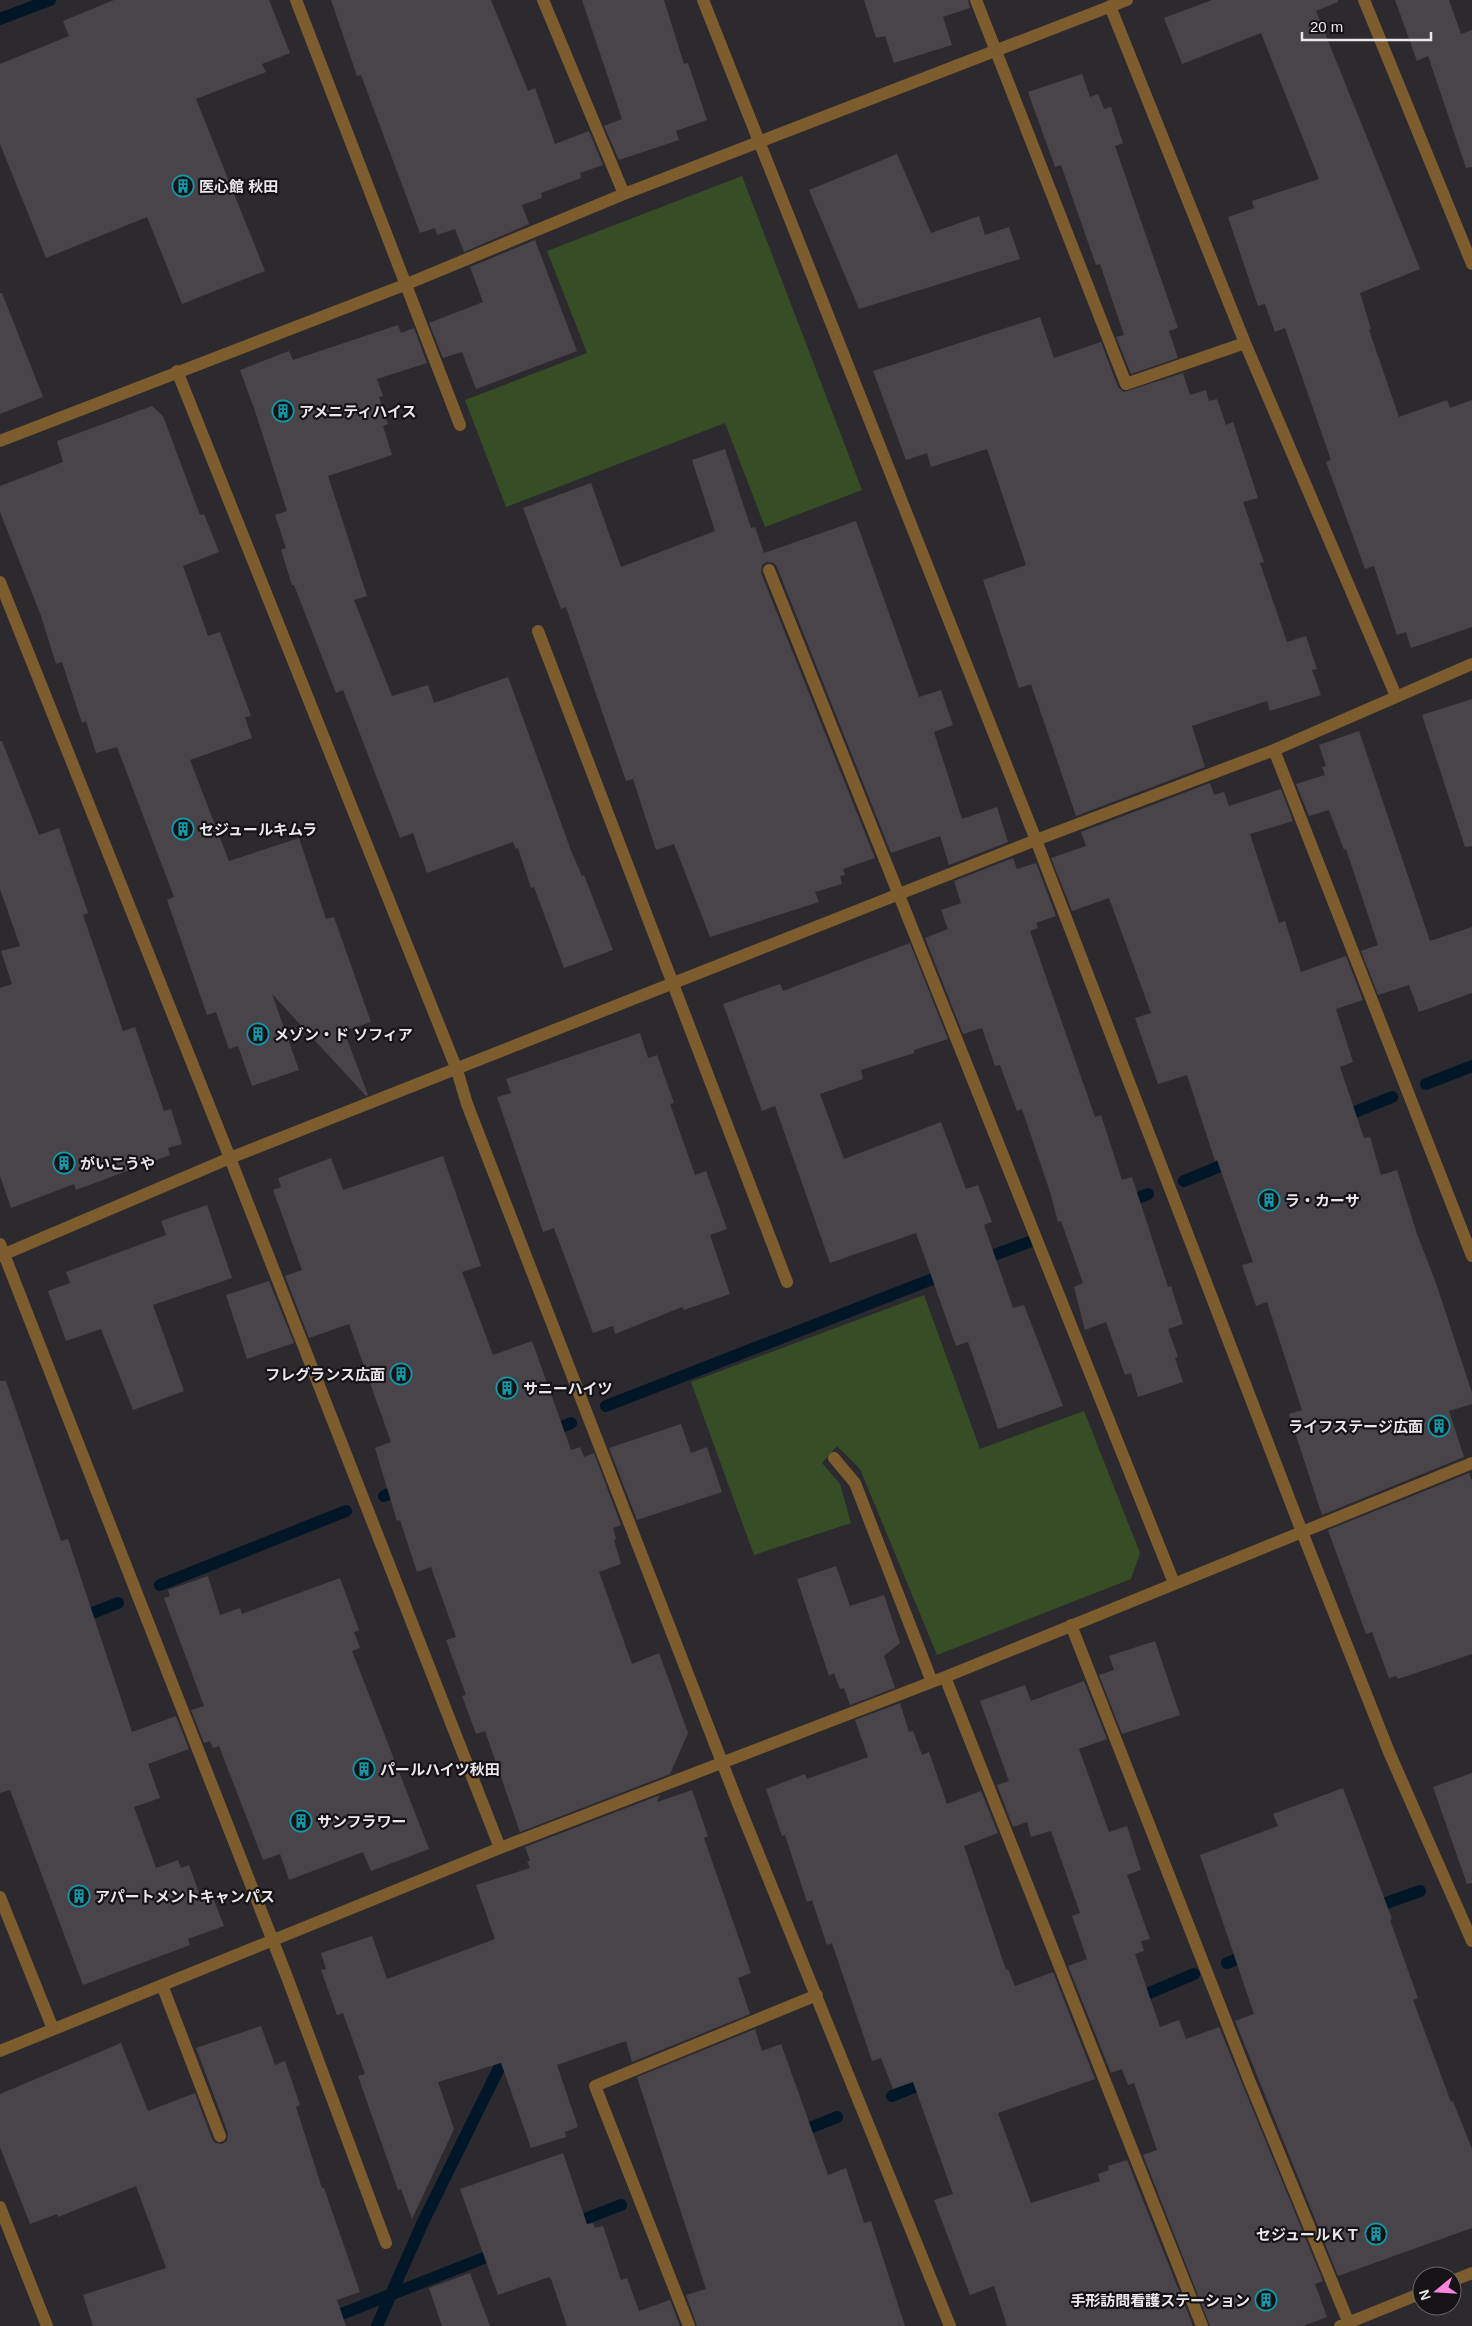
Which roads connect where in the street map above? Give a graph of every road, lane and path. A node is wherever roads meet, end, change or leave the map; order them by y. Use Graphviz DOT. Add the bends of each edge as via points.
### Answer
graph roads {
  1 [pos="296,0"];
  2 [pos="543,0"];
  3 [pos="702,0"];
  4 [pos="976,0"];
  5 [pos="1127,0"];
  6 [pos="1364,0"];
  7 [pos="1110,6"];
  8 [pos="995,50"];
  9 [pos="758,142"];
  10 [pos="624,194"];
  11 [pos="1472,264"];
  12 [pos="407,284"];
  13 [pos="1245,343"];
  14 [pos="177,371"];
  15 [pos="460,425"];
  16 [pos="0,441"];
  17 [pos="769,570"];
  18 [pos="0,582"];
  19 [pos="538,631"];
  20 [pos="1472,664"];
  21 [pos="1396,696"];
  22 [pos="1274,750"];
  23 [pos="1036,840"];
  24 [pos="898,895"];
  25 [pos="674,984"];
  26 [pos="457,1070"];
  27 [pos="230,1158"];
  28 [pos="1,1252"];
  29 [pos="1472,1256"];
  30 [pos="788,1282"];
  31 [pos="834,1458"];
  32 [pos="1472,1463"];
  33 [pos="1302,1532"];
  34 [pos="1174,1583"];
  35 [pos="1071,1626"];
  36 [pos="939,1679"];
  37 [pos="722,1761"];
  38 [pos="500,1848"];
  39 [pos="0,1897"];
  40 [pos="1472,1940"];
  41 [pos="272,1942"];
  42 [pos="162,1985"];
  43 [pos="817,1995"];
  44 [pos="53,2029"];
  45 [pos="0,2051"];
  46 [pos="220,2136"];
  47 [pos="0,2207"];
  48 [pos="386,2243"];
  49 [pos="1412,2297"];
  50 [pos="1346,2325"];
  51 [pos="47,2326"];
  52 [pos="689,2326"];
  53 [pos="950,2326"];
  54 [pos="1202,2326"];
  1 -- 12 [label="street"];
  2 -- 10 [label="street"];
  3 -- 9 [label="street"];
  4 -- 8 [label="street"];
  5 -- 7 [label="street"];
  6 -- 11 [label="street"];
  7 -- 8 [label="street"];
  7 -- 13 [label="street"];
  8 -- 9 [label="street"];
  8 -- 13 [label="street" via="1126,384"];
  9 -- 10 [label="street"];
  9 -- 23 [label="street"];
  10 -- 12 [label="street"];
  12 -- 14 [label="street"];
  12 -- 15 [label="street"];
  13 -- 21 [label="street"];
  14 -- 16 [label="street"];
  14 -- 26 [label="street"];
  17 -- 24 [label="street"];
  18 -- 27 [label="street"];
  19 -- 25 [label="street"];
  20 -- 21 [label="street"];
  21 -- 22 [label="street"];
  22 -- 23 [label="street"];
  22 -- 29 [label="street"];
  23 -- 24 [label="street"];
  23 -- 33 [label="street"];
  24 -- 25 [label="street"];
  24 -- 34 [label="street"];
  25 -- 26 [label="street"];
  25 -- 30 [label="street"];
  26 -- 27 [label="street"];
  26 -- 37 [label="street" via="466,1104"];
  27 -- 28 [label="street"];
  27 -- 38 [label="street"];
  28 -- 41 [label="street"];
  31 -- 36 [label="street" via="855,1483"];
  32 -- 33 [label="street"];
  33 -- 34 [label="street"];
  33 -- 40 [label="street" via="1389,1752"];
  34 -- 35 [label="street"];
  35 -- 36 [label="street"];
  35 -- 50 [label="street"];
  36 -- 37 [label="street"];
  36 -- 54 [label="street"];
  37 -- 38 [label="street"];
  37 -- 43 [label="street"];
  38 -- 41 [label="street"];
  39 -- 44 [label="street"];
  41 -- 42 [label="street"];
  41 -- 48 [label="street"];
  42 -- 44 [label="street"];
  42 -- 46 [label="street"];
  43 -- 52 [label="street" via="595,2086"];
  43 -- 53 [label="street"];
  44 -- 45 [label="street"];
  47 -- 51 [label="street"];
  49 -- 50 [label="street"];
}
